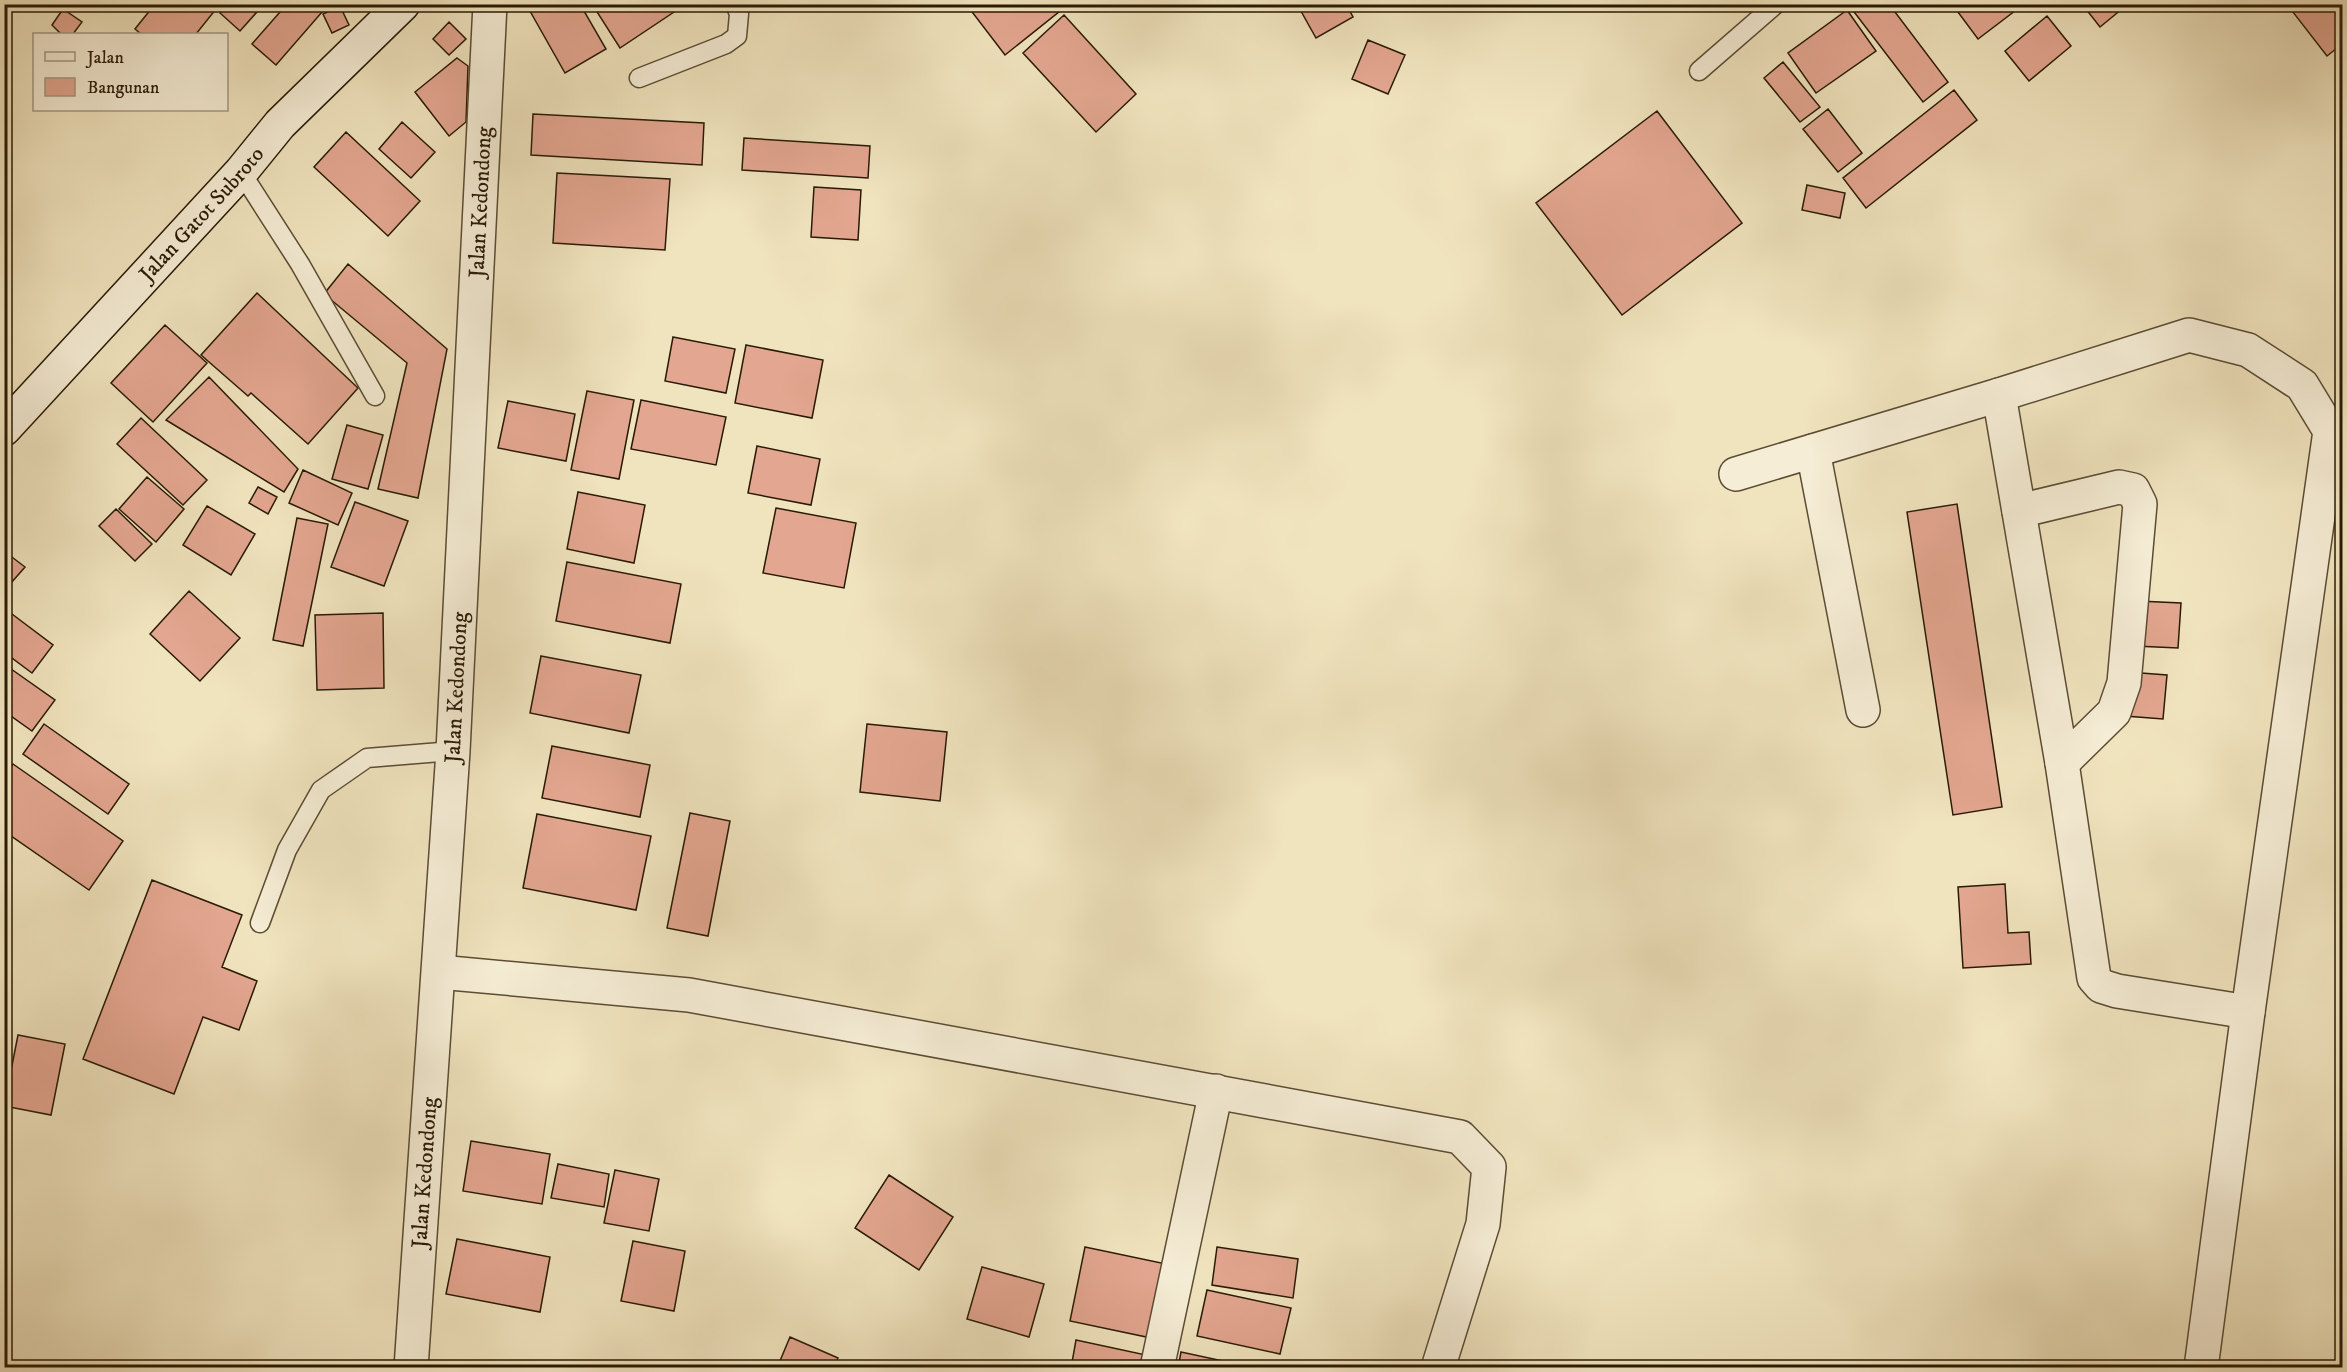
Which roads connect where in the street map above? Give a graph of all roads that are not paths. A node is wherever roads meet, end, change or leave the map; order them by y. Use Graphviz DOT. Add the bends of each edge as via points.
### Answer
graph roads {
  1 [pos="403,4"];
  2 [pos="490,4"];
  3 [pos="735,4"];
  4 [pos="1776,4"];
  5 [pos="1699,70"];
  6 [pos="639,78"];
  7 [pos="241,172"];
  8 [pos="1999,395"];
  9 [pos="375,396"];
  10 [pos="4,429"];
  11 [pos="1813,451"];
  12 [pos="1736,474"];
  13 [pos="2019,511"];
  14 [pos="1863,710"];
  15 [pos="453,751"];
  16 [pos="2062,763"];
  17 [pos="260,923"];
  18 [pos="439,972"];
  19 [pos="2248,1012"];
  20 [pos="1216,1091"];
  21 [pos="411,1368"];
  22 [pos="1157,1368"];
  23 [pos="1438,1368"];
  24 [pos="2201,1368"];
  1 -- 7 [label="street, Jalan Gatot Subroto" via="280,124"];
  2 -- 15 [label="street, Jalan Kedondong"];
  3 -- 6 [label="lane" via="739,14 736,36 726,44"];
  4 -- 5 [label="lane"];
  7 -- 9 [label="lane" via="300,264"];
  7 -- 10 [label="street, Jalan Gatot Subroto"];
  8 -- 11 [label="street"];
  8 -- 13 [label="street"];
  8 -- 19 [label="street" via="2189,334 2248,350 2302,385 2330,431"];
  11 -- 12 [label="street"];
  11 -- 14 [label="street"];
  13 -- 16 [label="street"];
  13 -- 16 [label="street" via="2119,488 2133,490 2140,504 2124,683 2114,712"];
  15 -- 17 [label="lane" via="367,758 321,790 287,850"];
  15 -- 18 [label="street, Jalan Kedondong"];
  16 -- 19 [label="street" via="2094,978 2101,986 2117,991"];
  18 -- 20 [label="street" via="689,995"];
  18 -- 21 [label="street, Jalan Kedondong"];
  19 -- 24 [label="street"];
  20 -- 22 [label="street"];
  20 -- 23 [label="street" via="1460,1137 1489,1167 1483,1224"];
}
